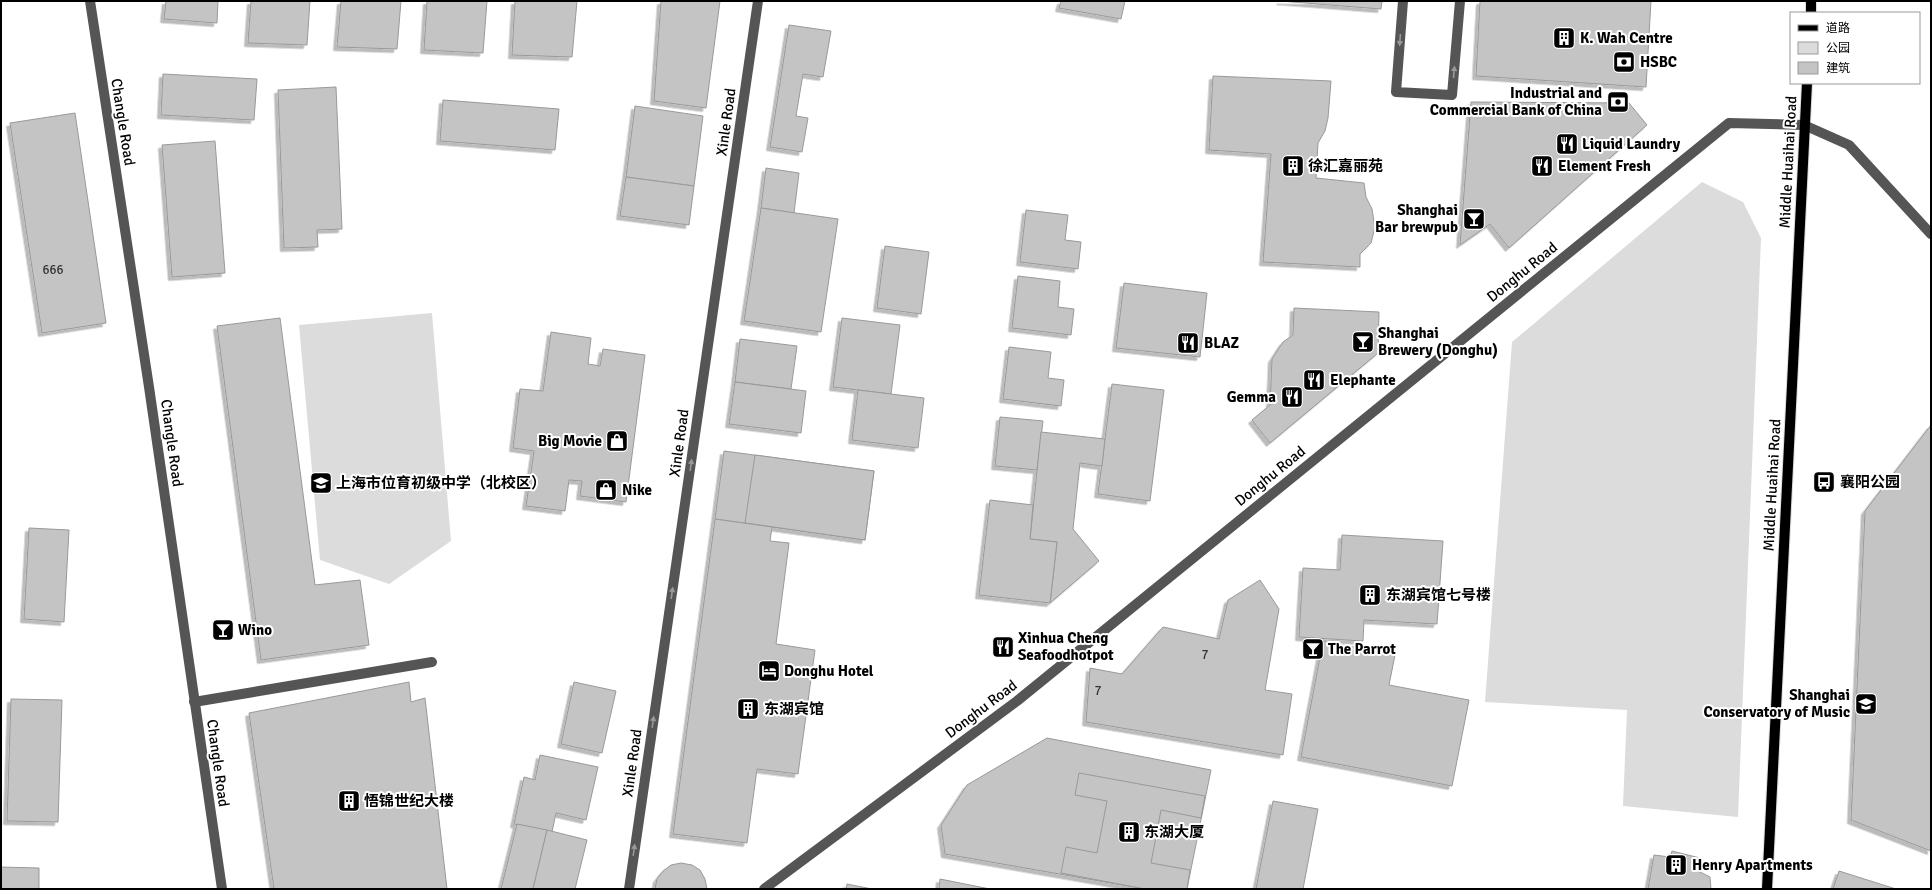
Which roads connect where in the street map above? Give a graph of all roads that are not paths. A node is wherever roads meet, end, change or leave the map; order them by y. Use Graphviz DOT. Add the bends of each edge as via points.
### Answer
graph roads {
  1 [pos="90,1"];
  2 [pos="758,1"];
  3 [pos="1404,1"];
  4 [pos="1460,1"];
  5 [pos="1811,1"];
  6 [pos="1810,12"];
  7 [pos="1807,84"];
  8 [pos="1804,125"];
  9 [pos="1931,234"];
  10 [pos="432,662"];
  11 [pos="194,702"];
  12 [pos="222,889"];
  13 [pos="628,889"];
  14 [pos="764,889"];
  15 [pos="1767,889"];
  1 -- 11 [label="street, Changle Road"];
  13 -- 2 [label="street, Xinle Road, one-way"];
  3 -- 4 [label="street, one-way" via="1396,92 1452,94"];
  5 -- 6 [label="main road"];
  7 -- 8 [label="main road, Middle Huaihai Road"];
  8 -- 9 [label="street" via="1848,145"];
  8 -- 14 [label="street, Donghu Road" via="1729,123 1018,701"];
  8 -- 15 [label="main road, Middle Huaihai Road"];
  10 -- 11 [label="street"];
  11 -- 12 [label="street, Changle Road"];
}
